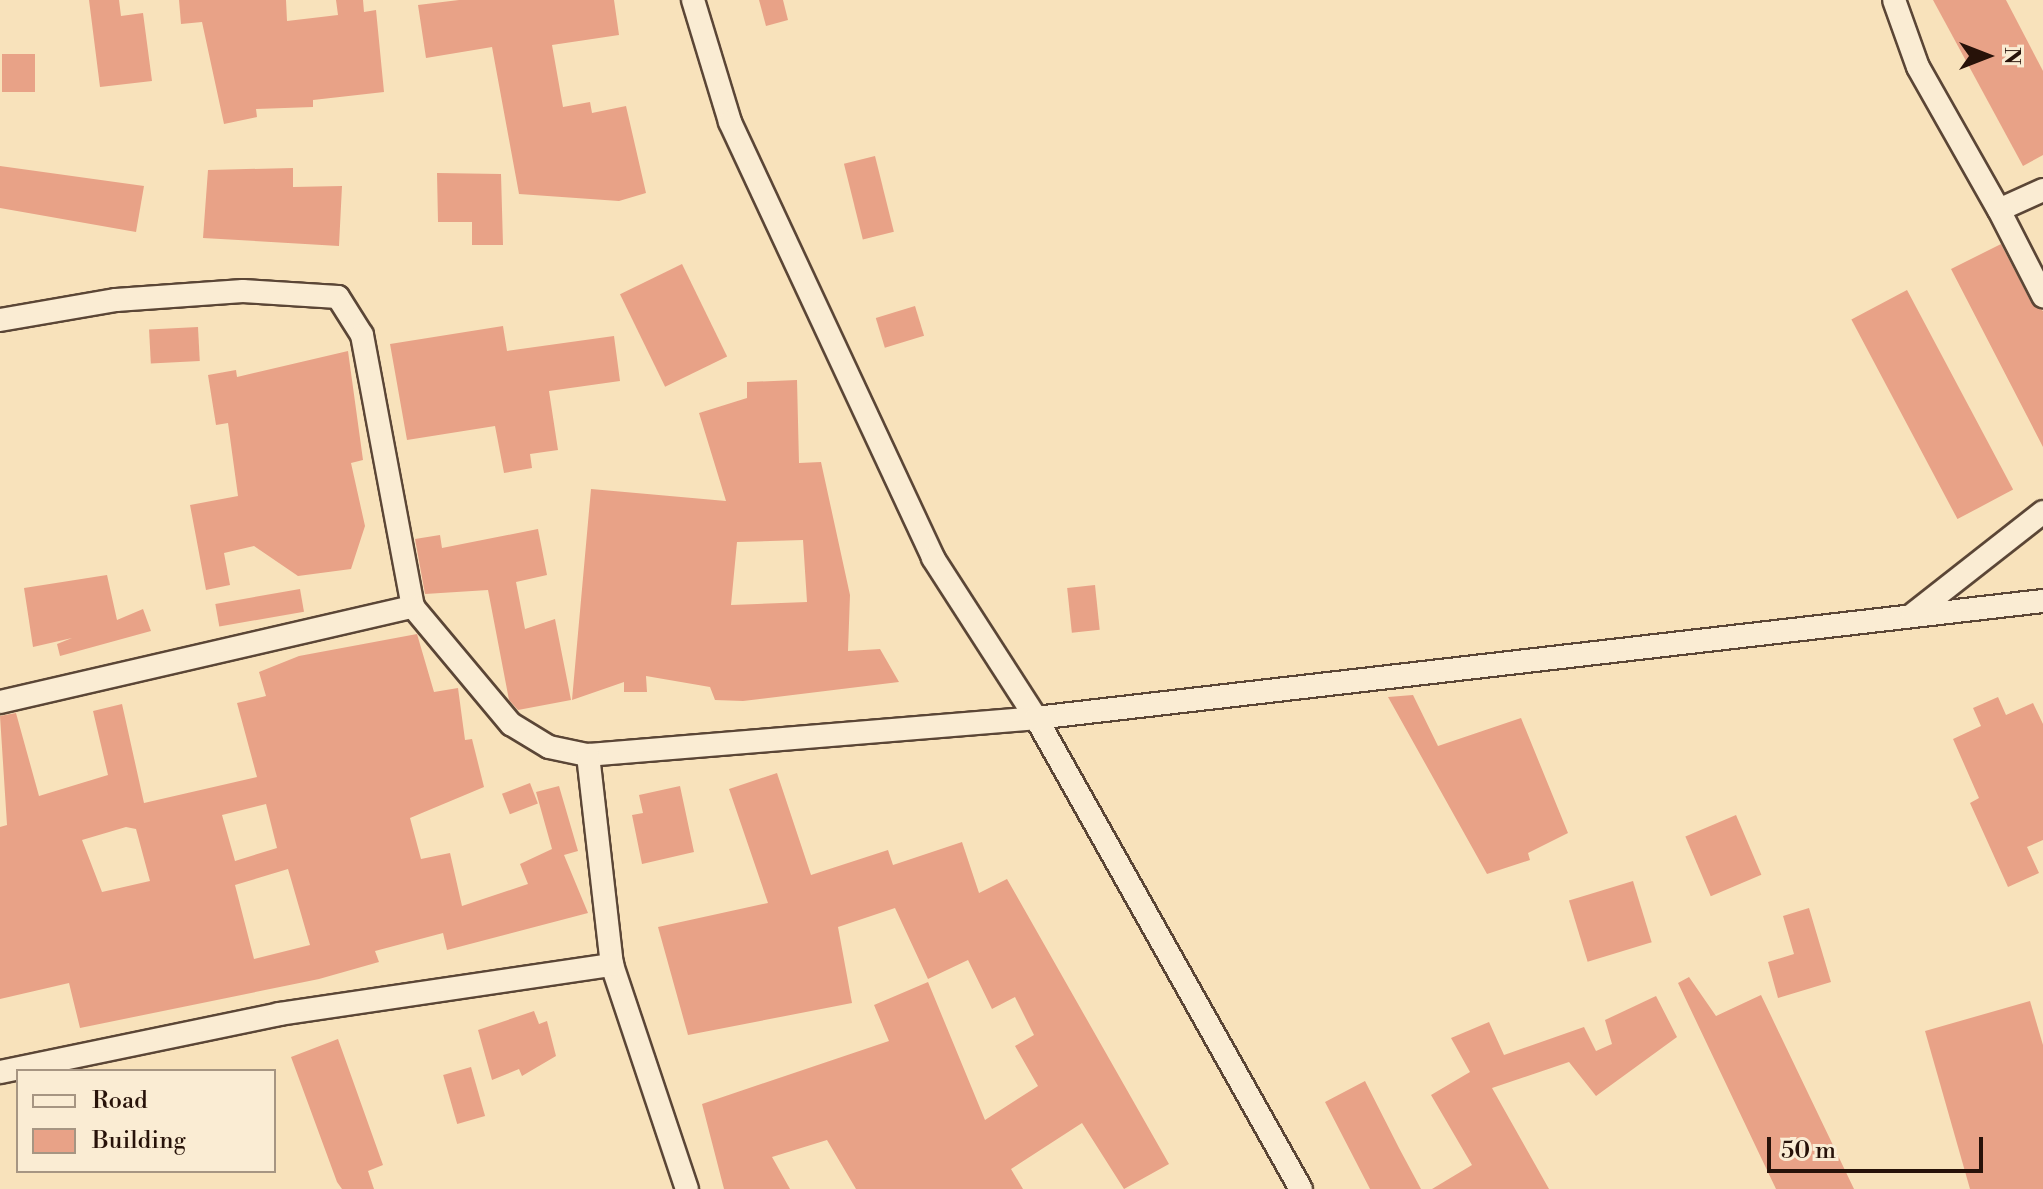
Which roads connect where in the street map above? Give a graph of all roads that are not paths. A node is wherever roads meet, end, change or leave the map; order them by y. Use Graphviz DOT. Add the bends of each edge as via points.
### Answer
graph roads {
  1 [pos="693,0"];
  2 [pos="1894,0"];
  3 [pos="2043,190"];
  4 [pos="1999,210"];
  5 [pos="2043,296"];
  6 [pos="0,320"];
  7 [pos="2043,512"];
  8 [pos="2043,601"];
  9 [pos="413,607"];
  10 [pos="1912,615"];
  11 [pos="0,702"];
  12 [pos="1036,718"];
  13 [pos="588,755"];
  14 [pos="612,965"];
  15 [pos="0,1072"];
  16 [pos="687,1189"];
  17 [pos="1301,1189"];
  1 -- 12 [label="street" via="730,122 933,558"];
  2 -- 4 [label="street" via="1918,67"];
  3 -- 4 [label="street"];
  4 -- 5 [label="street"];
  6 -- 9 [label="street" via="132,299 243,291 338,297 362,335"];
  7 -- 10 [label="street"];
  8 -- 10 [label="street"];
  9 -- 11 [label="street"];
  9 -- 13 [label="street" via="511,724 549,747"];
  10 -- 12 [label="street"];
  12 -- 13 [label="street"];
  12 -- 17 [label="street"];
  13 -- 14 [label="street"];
  14 -- 15 [label="street" via="279,1014"];
  14 -- 16 [label="street"];
}
